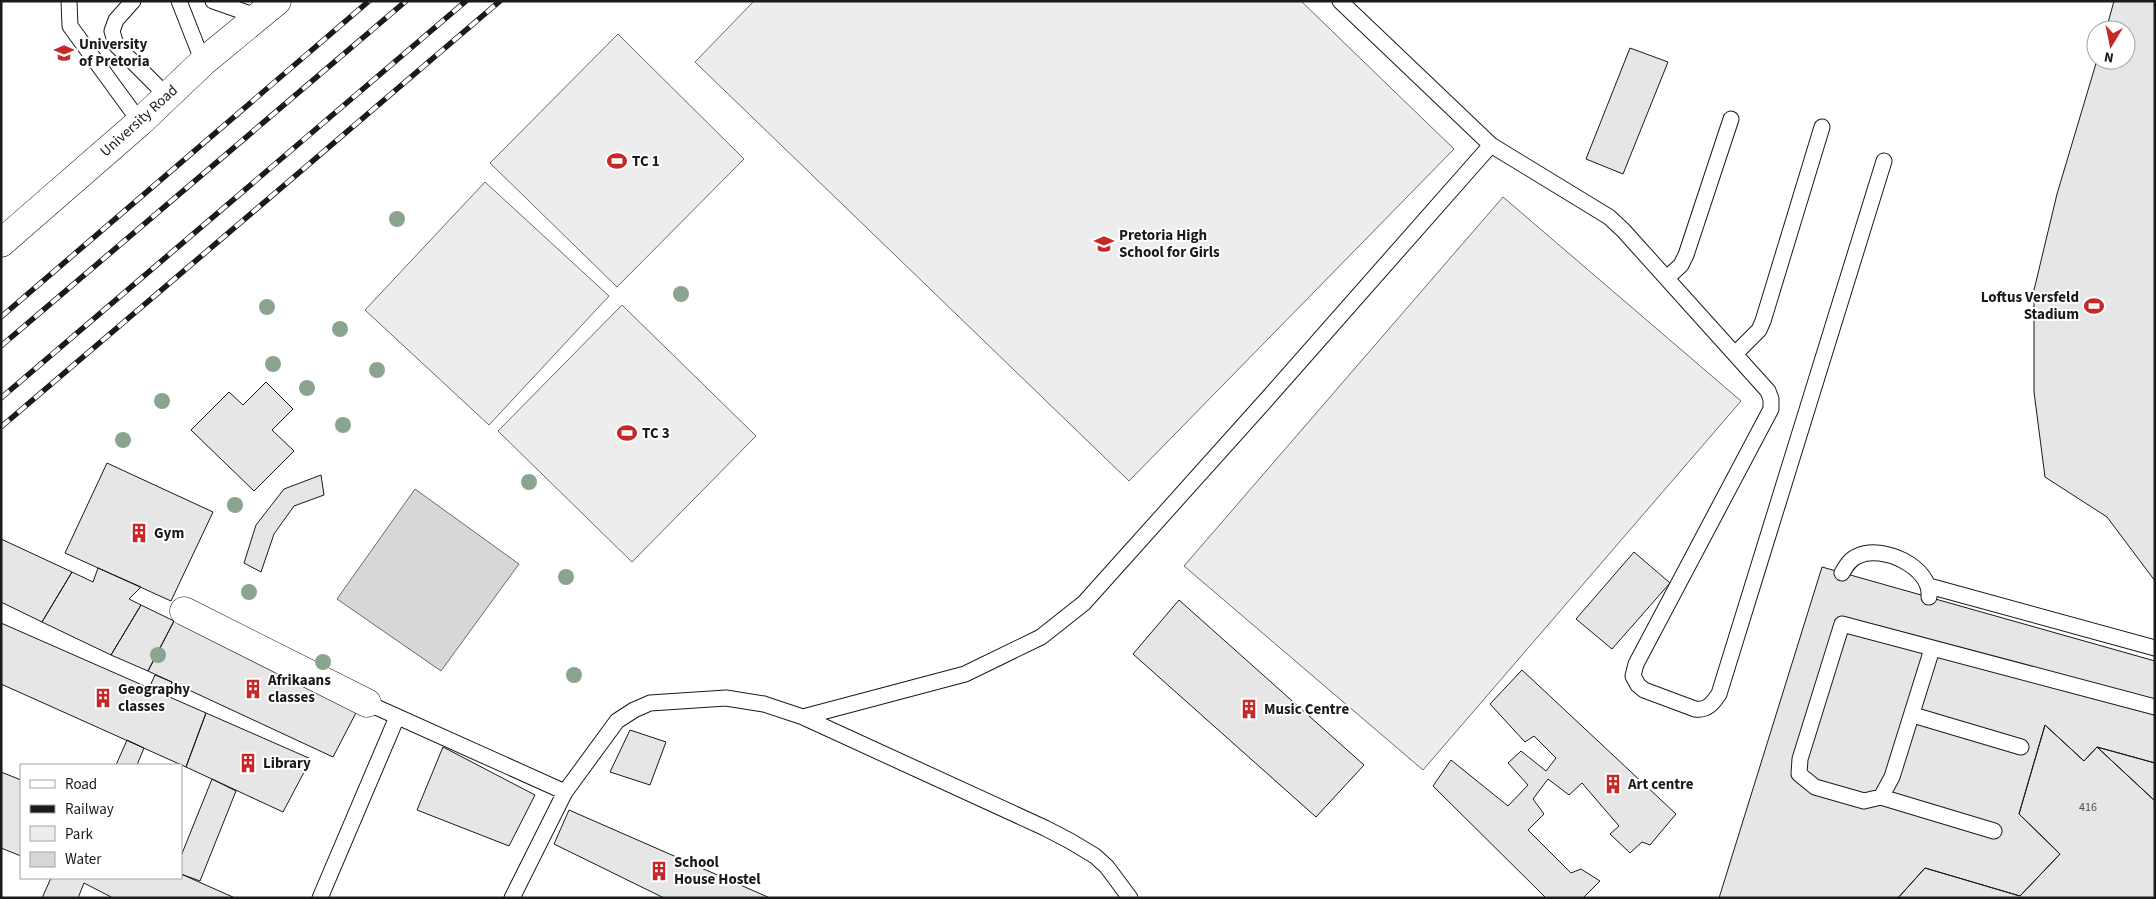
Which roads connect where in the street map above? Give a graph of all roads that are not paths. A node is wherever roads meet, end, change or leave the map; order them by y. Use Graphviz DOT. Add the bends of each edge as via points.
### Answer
graph roads {
  1 [pos="70,1"];
  2 [pos="133,1"];
  3 [pos="178,1"];
  4 [pos="213,1"];
  5 [pos="1340,1"];
  6 [pos="268,9"];
  7 [pos="204,62"];
  8 [pos="167,96"];
  9 [pos="1731,119"];
  10 [pos="140,122"];
  11 [pos="1822,127"];
  12 [pos="1491,144"];
  13 [pos="1884,161"];
  14 [pos="1,243"];
  15 [pos="1667,278"];
  16 [pos="1735,354"];
  17 [pos="1842,573"];
  18 [pos="184,611"];
  19 [pos="1932,648"];
  20 [pos="2155,648"];
  21 [pos="367,703"];
  22 [pos="2155,707"];
  23 [pos="1913,714"];
  24 [pos="396,717"];
  25 [pos="803,717"];
  26 [pos="2021,748"];
  27 [pos="565,792"];
  28 [pos="1881,797"];
  29 [pos="1994,832"];
  30 [pos="320,898"];
  31 [pos="512,898"];
  32 [pos="1130,898"];
  1 -- 10 [label="lane" via="70,26"];
  2 -- 8 [label="lane" via="116,20 112,31 116,45"];
  3 -- 7 [label="lane"];
  4 -- 6 [label="lane"];
  5 -- 12 [label="lane"];
  6 -- 7 [label="street, University Road"];
  7 -- 8 [label="street, University Road"];
  8 -- 10 [label="street, University Road"];
  9 -- 15 [label="lane" via="1686,255"];
  10 -- 14 [label="street, University Road"];
  11 -- 16 [label="lane" via="1763,321 1759,330"];
  12 -- 15 [label="lane" via="1609,217"];
  12 -- 25 [label="lane" via="1084,603 1041,637 964,674"];
  13 -- 16 [label="lane" via="1719,694 1701,710 1644,690 1633,676 1641,653 1771,409 1768,391"];
  15 -- 16 [label="lane"];
  17 -- 20 [label="lane" via="1848,563 1859,555 1885,555 1913,566 1921,573 1929,591"];
  18 -- 21 [label="street"];
  19 -- 22 [label="lane"];
  19 -- 23 [label="lane"];
  19 -- 28 [label="lane" via="1842,624 1800,759 1799,774 1815,787 1864,801"];
  21 -- 24 [label="lane"];
  23 -- 26 [label="lane"];
  23 -- 28 [label="lane" via="1892,777"];
  24 -- 27 [label="lane"];
  24 -- 30 [label="lane"];
  25 -- 27 [label="lane" via="764,704 726,698 650,703 617,721"];
  25 -- 32 [label="lane" via="1070,841 1107,867"];
  27 -- 31 [label="lane"];
  28 -- 29 [label="lane"];
}
